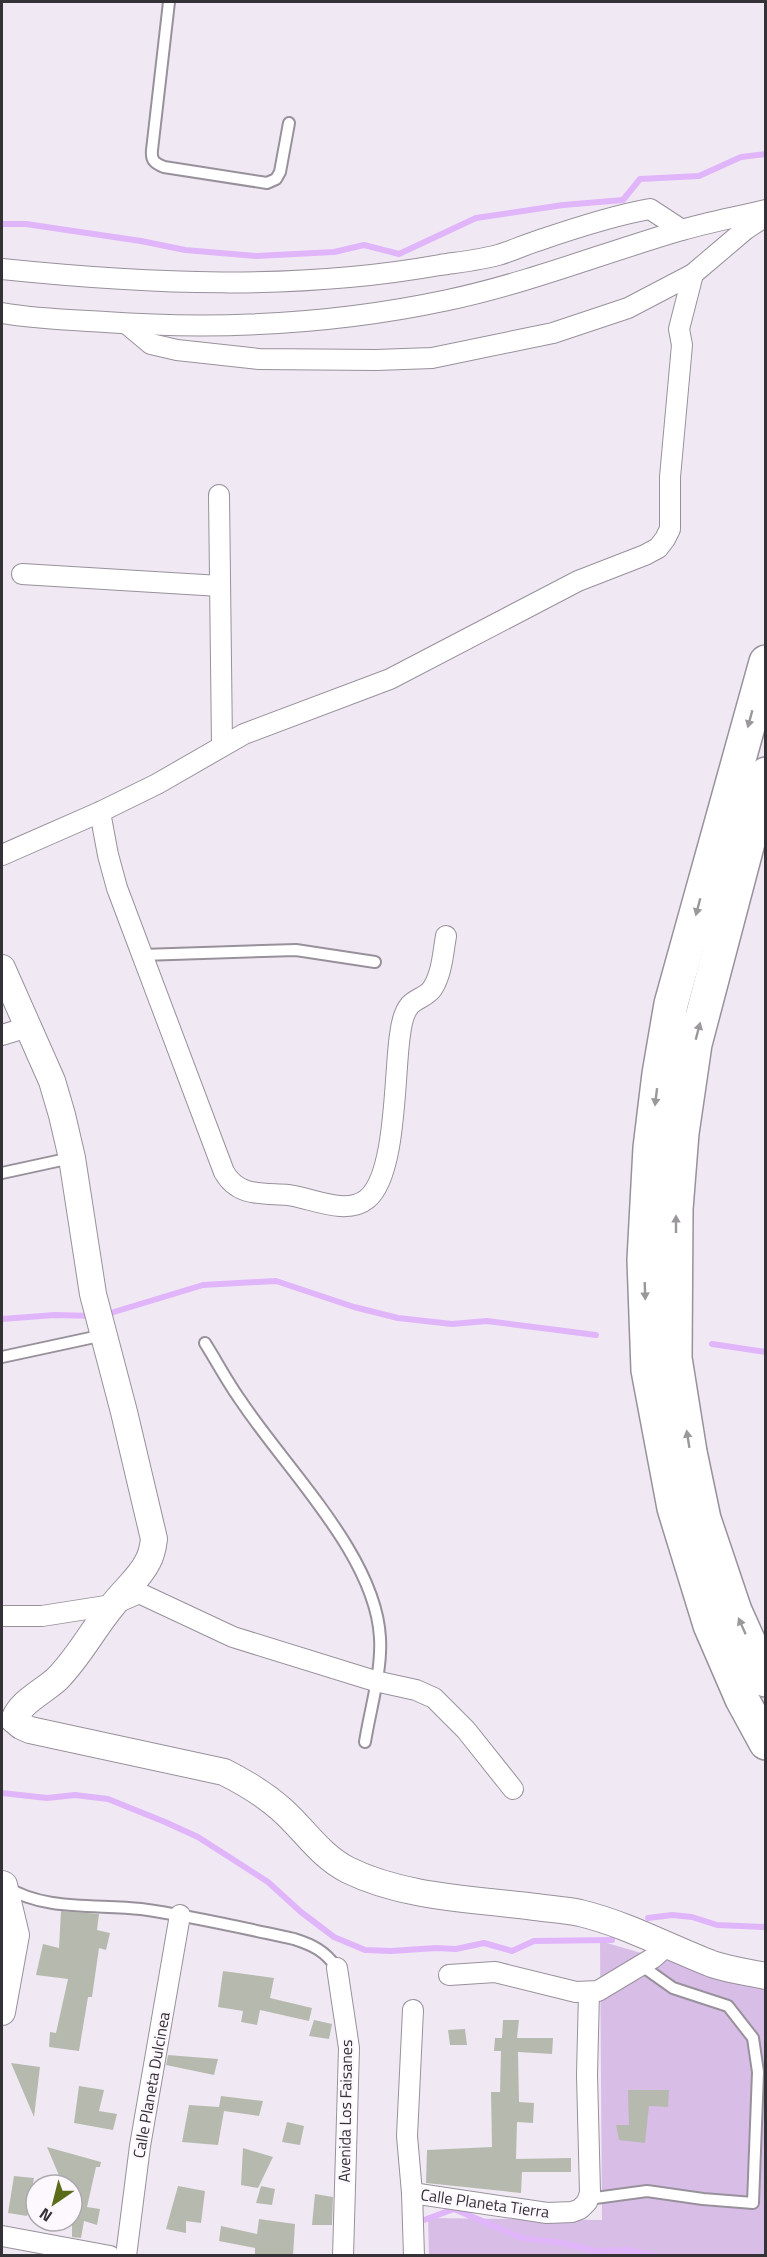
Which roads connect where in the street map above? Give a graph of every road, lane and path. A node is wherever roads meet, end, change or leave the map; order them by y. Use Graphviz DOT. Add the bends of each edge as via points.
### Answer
graph roads {
  1 [pos="169,2"];
  2 [pos="289,123"];
  3 [pos="765,210"];
  4 [pos="765,216"];
  5 [pos="682,230"];
  6 [pos="2,269"];
  7 [pos="693,274"];
  8 [pos="2,313"];
  9 [pos="127,324"];
  10 [pos="219,495"];
  11 [pos="22,574"];
  12 [pos="220,586"];
  13 [pos="765,662"];
  14 [pos="222,745"];
  15 [pos="765,774"];
  16 [pos="100,812"];
  17 [pos="2,855"];
  18 [pos="446,936"];
  19 [pos="142,956"];
  20 [pos="375,962"];
  21 [pos="2,968"];
  22 [pos="28,1027"];
  23 [pos="2,1035"];
  24 [pos="72,1158"];
  25 [pos="2,1173"];
  26 [pos="104,1335"];
  27 [pos="205,1343"];
  28 [pos="2,1357"];
  29 [pos="112,1605"];
  30 [pos="2,1610"];
  31 [pos="765,1680"];
  32 [pos="375,1681"];
  33 [pos="8,1724"];
  34 [pos="365,1742"];
  35 [pos="765,1743"];
  36 [pos="513,1789"];
  37 [pos="3,1885"];
  38 [pos="180,1915"];
  39 [pos="668,1945"];
  40 [pos="642,1966"];
  41 [pos="337,1968"];
  42 [pos="449,1975"];
  43 [pos="765,1977"];
  44 [pos="589,1992"];
  45 [pos="413,2010"];
  46 [pos="2,2012"];
  47 [pos="412,2193"];
  48 [pos="588,2199"];
  49 [pos="2,2236"];
  50 [pos="110,2256"];
  51 [pos="126,2256"];
  52 [pos="343,2256"];
  53 [pos="414,2256"];
  1 -- 2 [label="lane" via="152,150 154,163 267,183 280,172"];
  3 -- 5 [label="street"];
  4 -- 7 [label="street"];
  5 -- 6 [label="street" via="650,209 537,240 499,255 328,280 237,284"];
  5 -- 9 [label="street" via="545,275 447,301 346,317 263,324"];
  7 -- 9 [label="street" via="603,318 553,333 432,358 247,357 177,350 151,344"];
  7 -- 14 [label="street" via="679,329 682,345 671,466 670,529 658,548 578,581 390,679"];
  8 -- 9 [label="street"];
  10 -- 12 [label="street"];
  11 -- 12 [label="street"];
  12 -- 14 [label="street"];
  13 -- 35 [label="highway, one-way" via="671,1004 650,1148 644,1260 648,1370 674,1508 710,1625"];
  14 -- 16 [label="street"];
  31 -- 15 [label="highway, one-way" via="735,1611 704,1519 675,1358 676,1209 695,1044"];
  16 -- 17 [label="street"];
  16 -- 19 [label="street" via="117,888"];
  18 -- 19 [label="street" via="438,978 404,1016 391,1142 380,1180 369,1198 350,1207 246,1191 230,1183"];
  19 -- 20 [label="lane" via="296,950"];
  21 -- 22 [label="street"];
  22 -- 23 [label="street"];
  22 -- 24 [label="street" via="52,1081"];
  24 -- 25 [label="lane"];
  24 -- 26 [label="street" via="93,1294"];
  26 -- 28 [label="lane"];
  26 -- 29 [label="street" via="154,1539 147,1563"];
  27 -- 32 [label="lane" via="241,1401 343,1539 357,1565 375,1604 380,1655"];
  29 -- 30 [label="street" via="42,1616"];
  29 -- 32 [label="street" via="139,1593 233,1636"];
  29 -- 33 [label="street" via="70,1664 24,1704"];
  32 -- 34 [label="lane"];
  32 -- 36 [label="street" via="434,1698 466,1730"];
  33 -- 39 [label="street" via="224,1772 281,1809 330,1859 384,1884 465,1900 578,1912"];
  37 -- 38 [label="lane" via="35,1900"];
  37 -- 46 [label="street" via="16,1935"];
  38 -- 41 [label="lane" via="314,1945"];
  38 -- 51 [label="street, Calle Planeta Dulcinea" via="140,2146"];
  39 -- 40 [label="street"];
  39 -- 43 [label="street" via="715,1965"];
  40 -- 44 [label="street" via="598,1991"];
  40 -- 48 [label="lane" via="673,1988 728,2006 753,2038 758,2072 753,2204 647,2191"];
  41 -- 52 [label="street, Avenida Los Faisanes" via="349,2048"];
  42 -- 44 [label="street" via="495,1972"];
  44 -- 48 [label="street"];
  45 -- 47 [label="street" via="406,2136"];
  47 -- 48 [label="street, Calle Planeta Tierra" via="547,2213 580,2210"];
  47 -- 53 [label="street"];
  49 -- 50 [label="street"];
}
